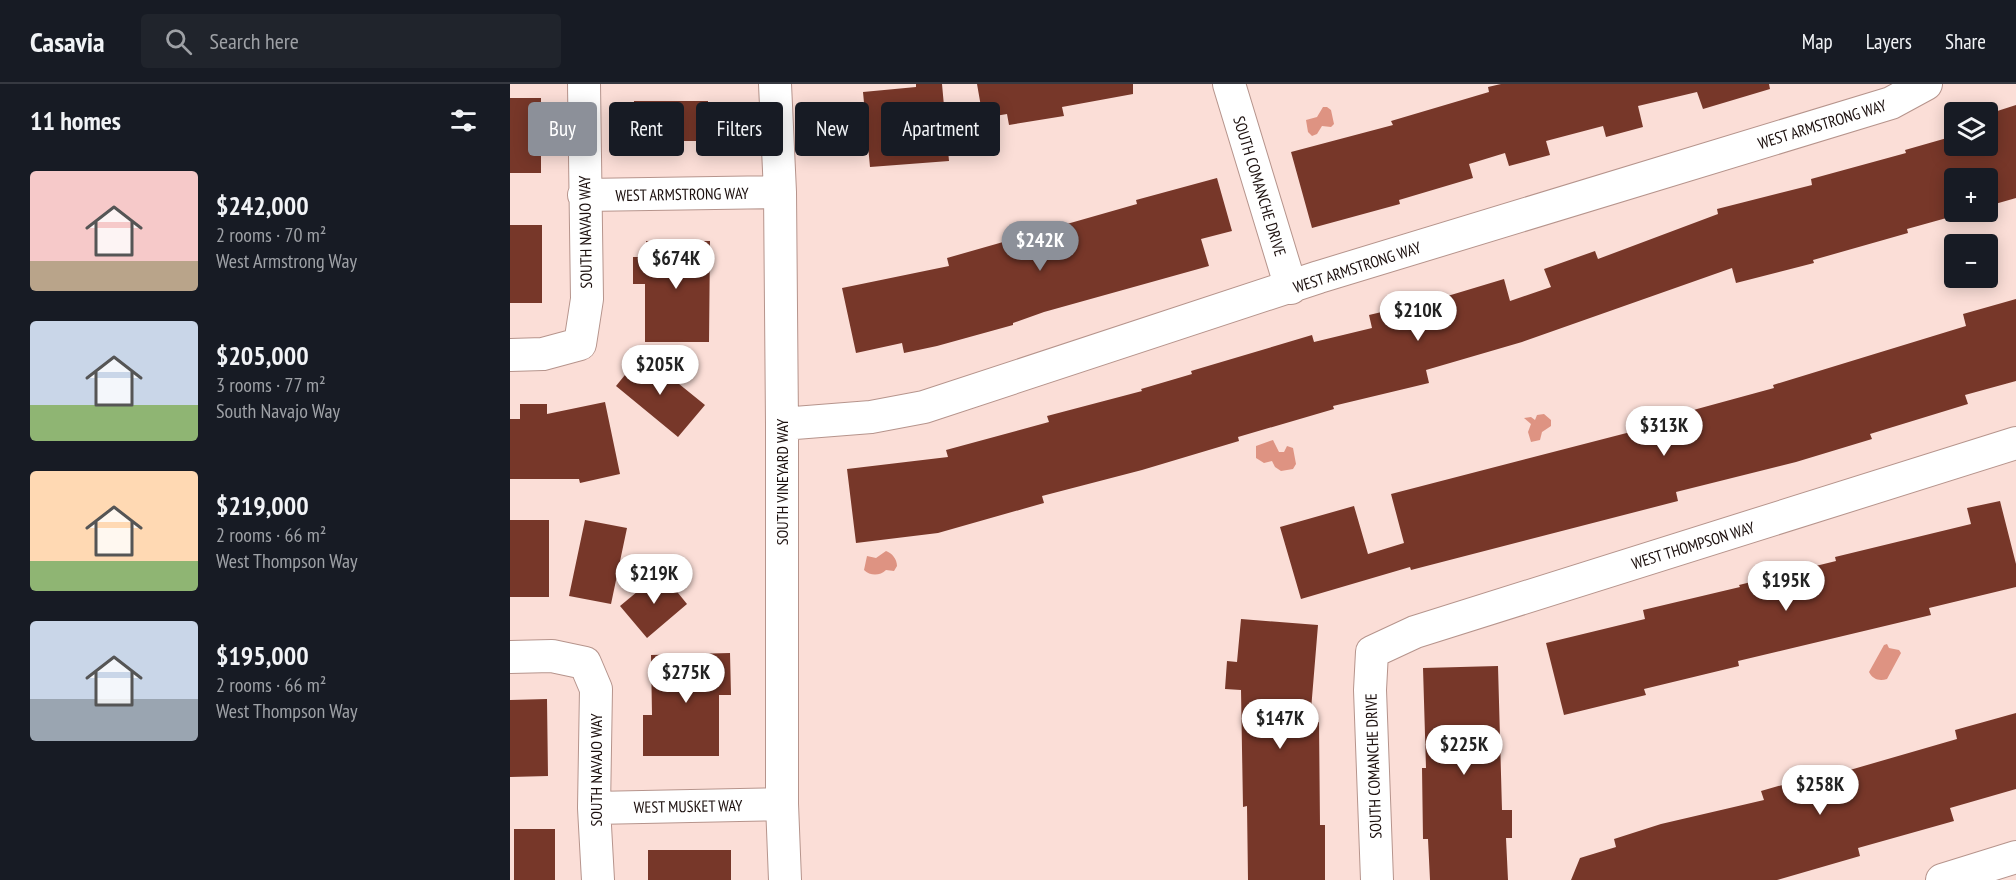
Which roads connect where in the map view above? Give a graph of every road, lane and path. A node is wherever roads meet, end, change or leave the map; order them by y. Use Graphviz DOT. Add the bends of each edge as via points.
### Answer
graph roads {
  1 [pos="584,84"];
  2 [pos="775,84"];
  3 [pos="1229,84"];
  4 [pos="1926,84"];
  5 [pos="780,192"];
  6 [pos="585,195"];
  7 [pos="1292,288"];
  8 [pos="510,355"];
  9 [pos="782,424"];
  10 [pos="2016,443"];
  11 [pos="1372,652"];
  12 [pos="510,657"];
  13 [pos="782,804"];
  14 [pos="594,808"];
  15 [pos="2016,857"];
  16 [pos="598,880"];
  17 [pos="785,880"];
  18 [pos="1377,880"];
  19 [pos="1942,880"];
  1 -- 6 [label="street, SOUTH NAVAJO WAY"];
  2 -- 5 [label="street, SOUTH VINEYARD WAY"];
  3 -- 7 [label="street, SOUTH COMANCHE DRIVE"];
  4 -- 7 [label="street, WEST ARMSTRONG WAY" via="1891,103"];
  5 -- 6 [label="street, WEST ARMSTRONG WAY"];
  5 -- 9 [label="street, SOUTH VINEYARD WAY"];
  6 -- 8 [label="street, SOUTH NAVAJO WAY" via="586,299 580,344 543,354"];
  7 -- 9 [label="street, WEST ARMSTRONG WAY" via="924,407 871,417"];
  9 -- 13 [label="street, SOUTH VINEYARD WAY"];
  10 -- 11 [label="street, WEST THOMPSON WAY" via="1415,632"];
  11 -- 18 [label="street, SOUTH COMANCHE DRIVE"];
  12 -- 14 [label="street, SOUTH NAVAJO WAY" via="552,656 585,663 596,689"];
  13 -- 14 [label="street, WEST MUSKET WAY"];
  13 -- 17 [label="street, SOUTH VINEYARD WAY"];
  14 -- 16 [label="street, SOUTH NAVAJO WAY"];
  15 -- 19 [label="street"];
}
